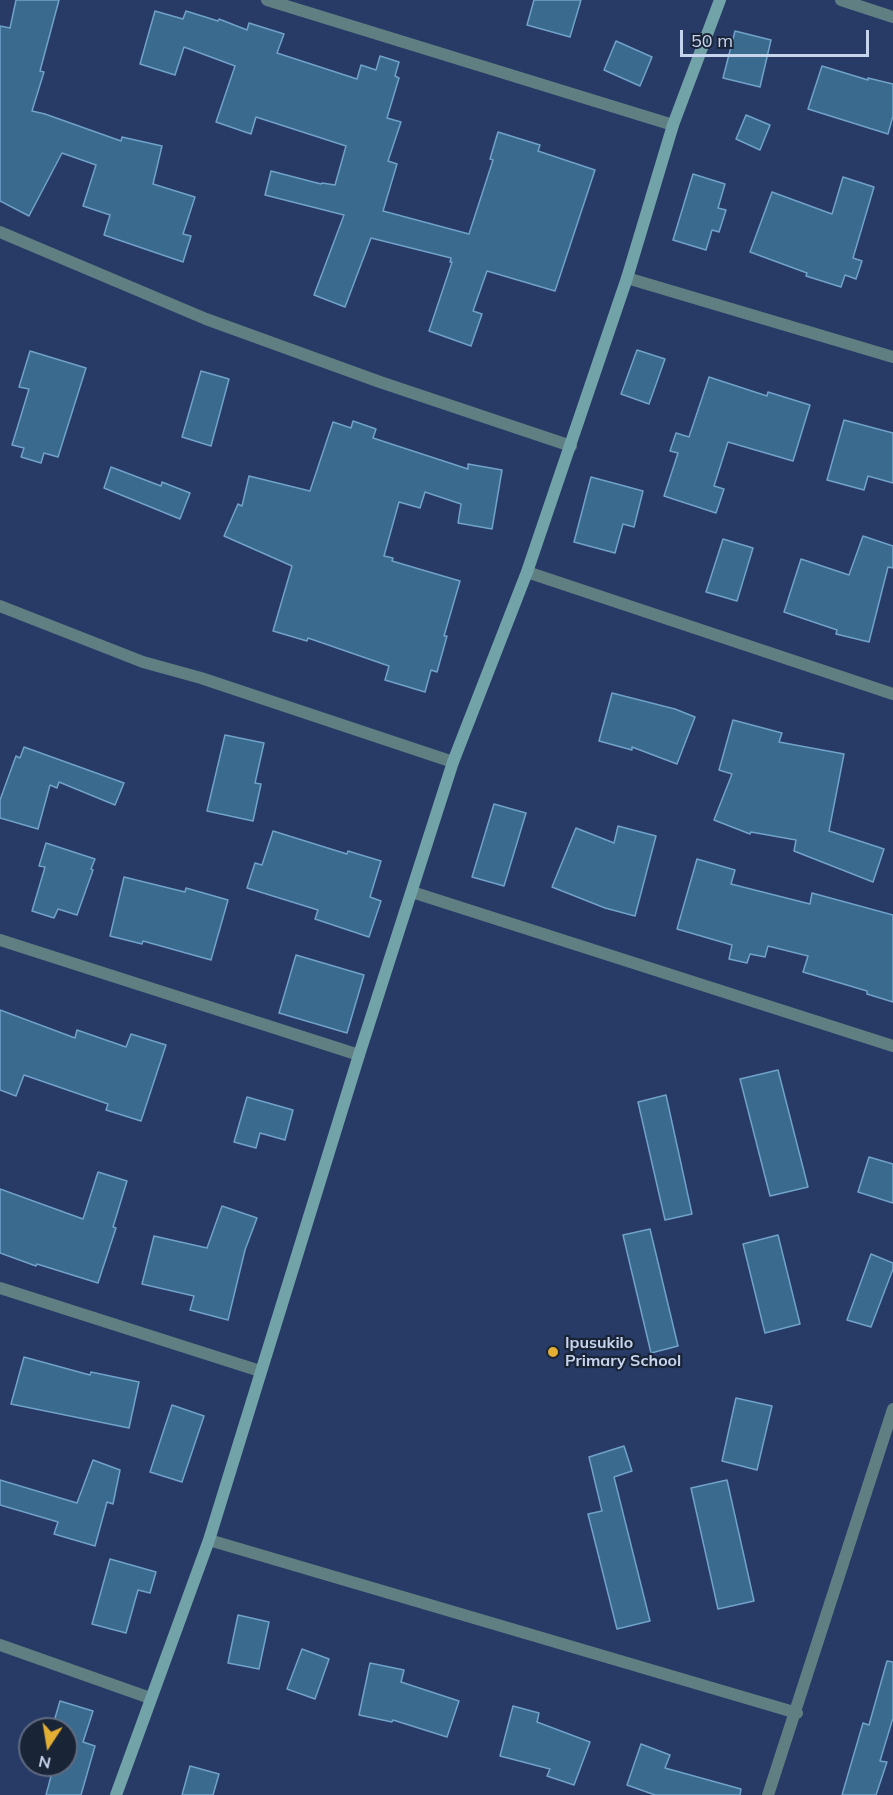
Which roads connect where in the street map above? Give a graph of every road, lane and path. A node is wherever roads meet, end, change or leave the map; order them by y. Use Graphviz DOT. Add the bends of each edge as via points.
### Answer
graph roads {
  1 [pos="267,0"];
  2 [pos="720,0"];
  3 [pos="841,0"];
  4 [pos="893,17"];
  5 [pos="673,125"];
  6 [pos="0,232"];
  7 [pos="627,278"];
  8 [pos="893,357"];
  9 [pos="571,446"];
  10 [pos="527,573"];
  11 [pos="0,606"];
  12 [pos="893,694"];
  13 [pos="453,762"];
  14 [pos="412,892"];
  15 [pos="0,940"];
  16 [pos="893,1046"];
  17 [pos="359,1055"];
  18 [pos="0,1288"];
  19 [pos="260,1371"];
  20 [pos="893,1409"];
  21 [pos="209,1540"];
  22 [pos="0,1645"];
  23 [pos="150,1698"];
  24 [pos="796,1713"];
  25 [pos="116,1795"];
  26 [pos="768,1795"];
  1 -- 5 [label="street"];
  2 -- 5 [label="street"];
  3 -- 4 [label="street"];
  5 -- 7 [label="street"];
  6 -- 9 [label="street" via="206,319"];
  7 -- 8 [label="street"];
  7 -- 9 [label="street"];
  9 -- 10 [label="street"];
  10 -- 12 [label="street"];
  10 -- 13 [label="street"];
  11 -- 13 [label="street" via="144,662"];
  13 -- 14 [label="street"];
  14 -- 16 [label="street"];
  14 -- 17 [label="street"];
  15 -- 17 [label="street"];
  17 -- 19 [label="street"];
  18 -- 19 [label="street"];
  19 -- 21 [label="street"];
  20 -- 24 [label="street"];
  21 -- 23 [label="street"];
  21 -- 24 [label="street"];
  22 -- 23 [label="street"];
  23 -- 25 [label="street"];
  24 -- 26 [label="street"];
}
